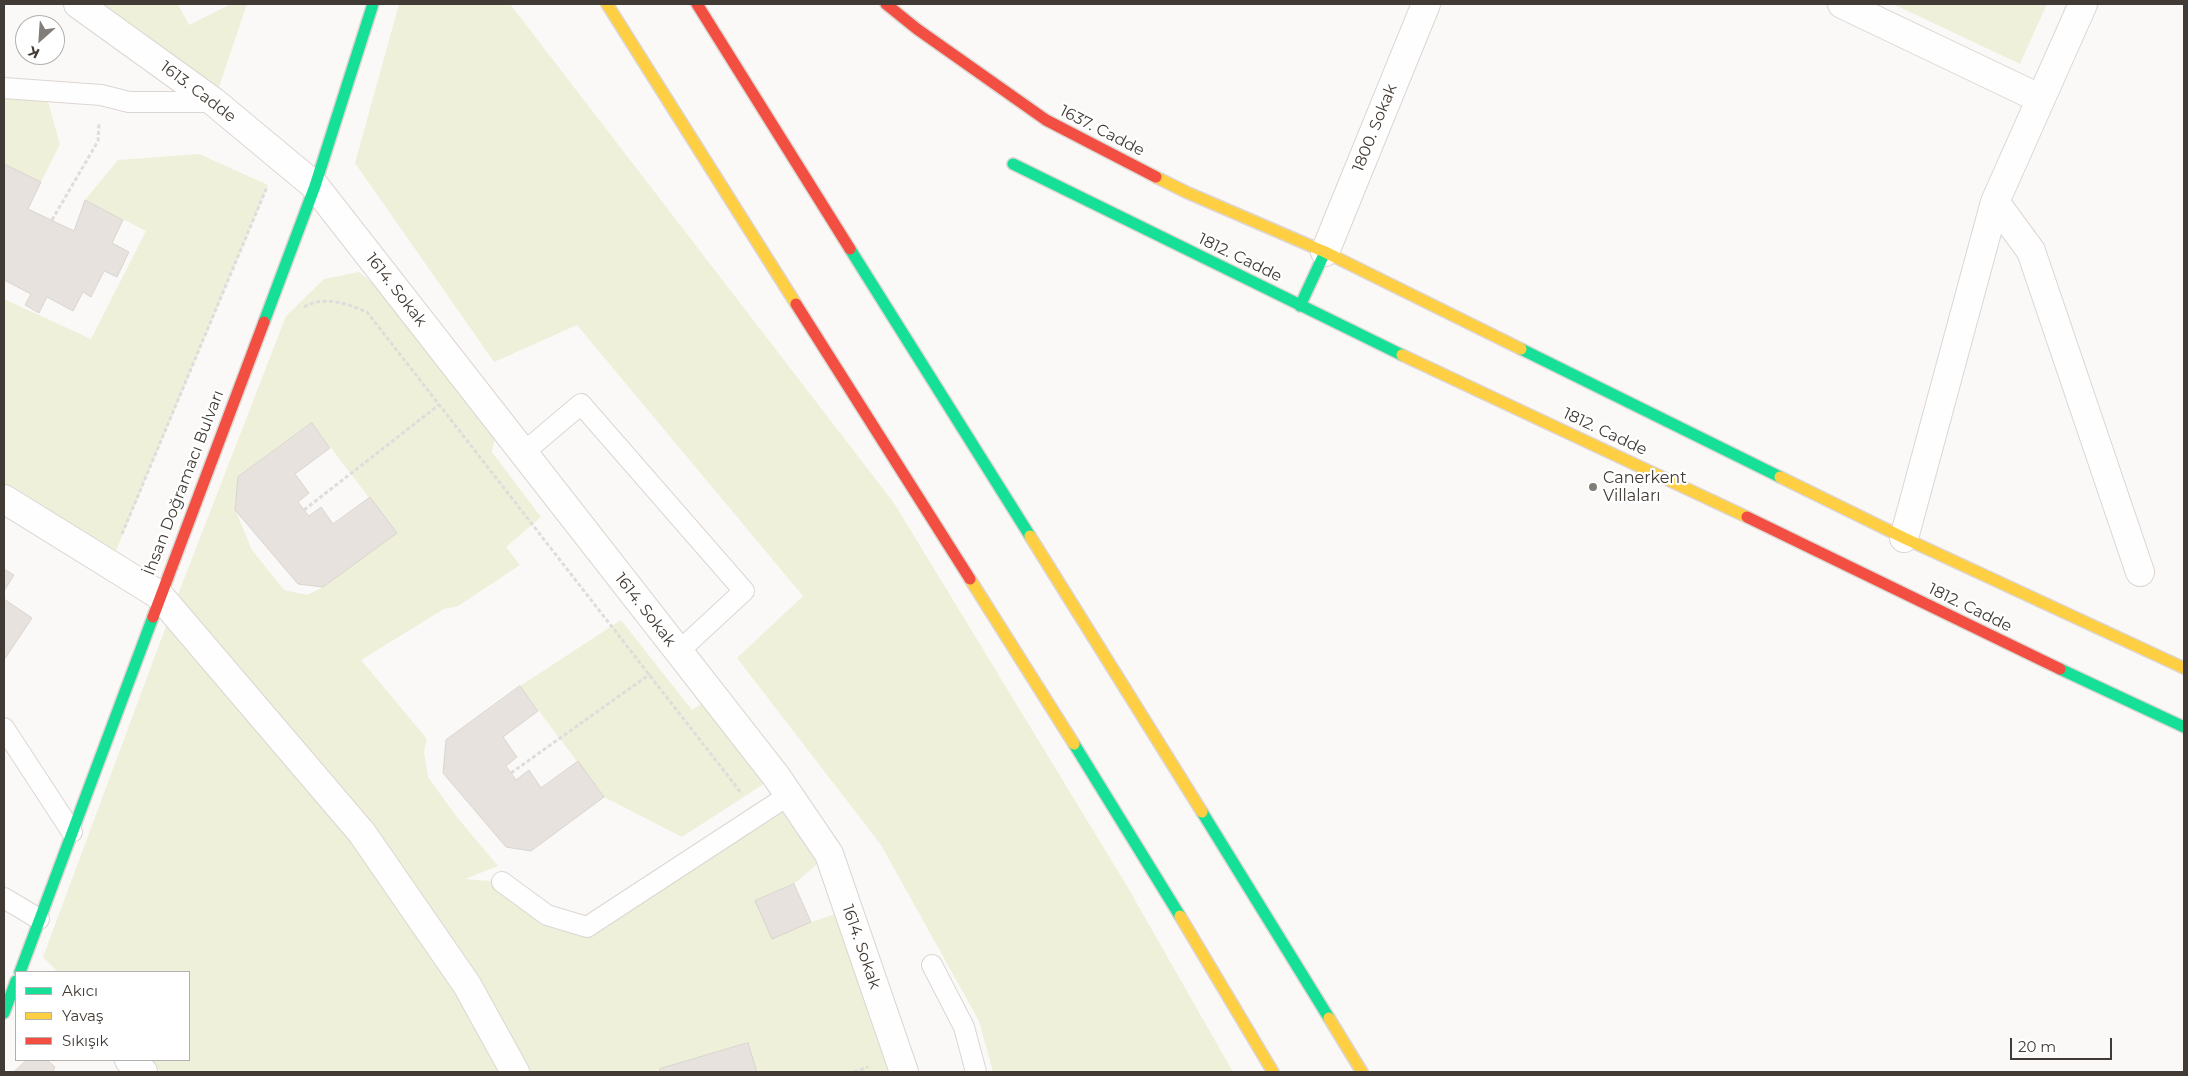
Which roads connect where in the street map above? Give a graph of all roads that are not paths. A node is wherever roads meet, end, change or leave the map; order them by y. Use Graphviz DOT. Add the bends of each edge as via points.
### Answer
graph roads {
  1 [pos="78,4"];
  2 [pos="373,4"];
  3 [pos="607,4"];
  4 [pos="697,4"];
  5 [pos="886,4"];
  6 [pos="1426,4"];
  7 [pos="1842,4"];
  8 [pos="2083,4"];
  9 [pos="4,88"];
  10 [pos="2041,100"];
  11 [pos="214,102"];
  12 [pos="1013,164"];
  13 [pos="315,186"];
  14 [pos="1995,202"];
  15 [pos="1324,252"];
  16 [pos="1300,306"];
  17 [pos="523,453"];
  18 [pos="4,498"];
  19 [pos="1904,538"];
  20 [pos="2140,572"];
  21 [pos="159,595"];
  22 [pos="678,652"];
  23 [pos="2184,668"];
  24 [pos="4,728"];
  25 [pos="2184,728"];
  26 [pos="789,795"];
  27 [pos="72,832"];
  28 [pos="502,882"];
  29 [pos="4,898"];
  30 [pos="40,919"];
  31 [pos="932,965"];
  32 [pos="23,971"];
  33 [pos="15,989"];
  34 [pos="4,1013"];
  35 [pos="130,1061"];
  36 [pos="142,1072"];
  37 [pos="515,1072"];
  38 [pos="904,1072"];
  39 [pos="976,1072"];
  40 [pos="1273,1072"];
  41 [pos="1362,1072"];
  1 -- 11 [label="street, 1613. Cadde"];
  2 -- 13 [label="street, İhsan Doğramacı Bulvarı"];
  3 -- 40 [label="street" via="1140,848"];
  4 -- 41 [label="street"];
  5 -- 15 [label="street, 1637. Cadde" via="1046,120 1186,192"];
  6 -- 15 [label="street, 1800. Sokak"];
  7 -- 10 [label="street"];
  8 -- 10 [label="street"];
  9 -- 11 [label="lane" via="102,95 129,102"];
  10 -- 14 [label="street"];
  11 -- 13 [label="street, 1613. Cadde"];
  12 -- 16 [label="street, 1812. Cadde"];
  13 -- 17 [label="street, 1614. Sokak"];
  13 -- 21 [label="street, İhsan Doğramacı Bulvarı"];
  14 -- 19 [label="street"];
  14 -- 20 [label="street" via="2031,251"];
  15 -- 16 [label="street"];
  15 -- 19 [label="street"];
  16 -- 25 [label="street, 1812. Cadde" via="1663,476"];
  17 -- 22 [label="lane" via="581,404 744,591"];
  17 -- 26 [label="street, 1614. Sokak"];
  18 -- 21 [label="street"];
  19 -- 23 [label="street"];
  21 -- 27 [label="street, İhsan Doğramacı Bulvarı"];
  21 -- 37 [label="street" via="362,833 467,985"];
  24 -- 27 [label="lane"];
  26 -- 28 [label="lane" via="587,927 547,915"];
  26 -- 38 [label="street, 1614. Sokak" via="829,854"];
  27 -- 30 [label="street, İhsan Doğramacı Bulvarı"];
  29 -- 30 [label="lane"];
  30 -- 32 [label="street, İhsan Doğramacı Bulvarı"];
  31 -- 39 [label="lane" via="964,1027"];
  33 -- 34 [label="street, İhsan Doğramacı Bulvarı"];
  35 -- 36 [label="street"];
}
